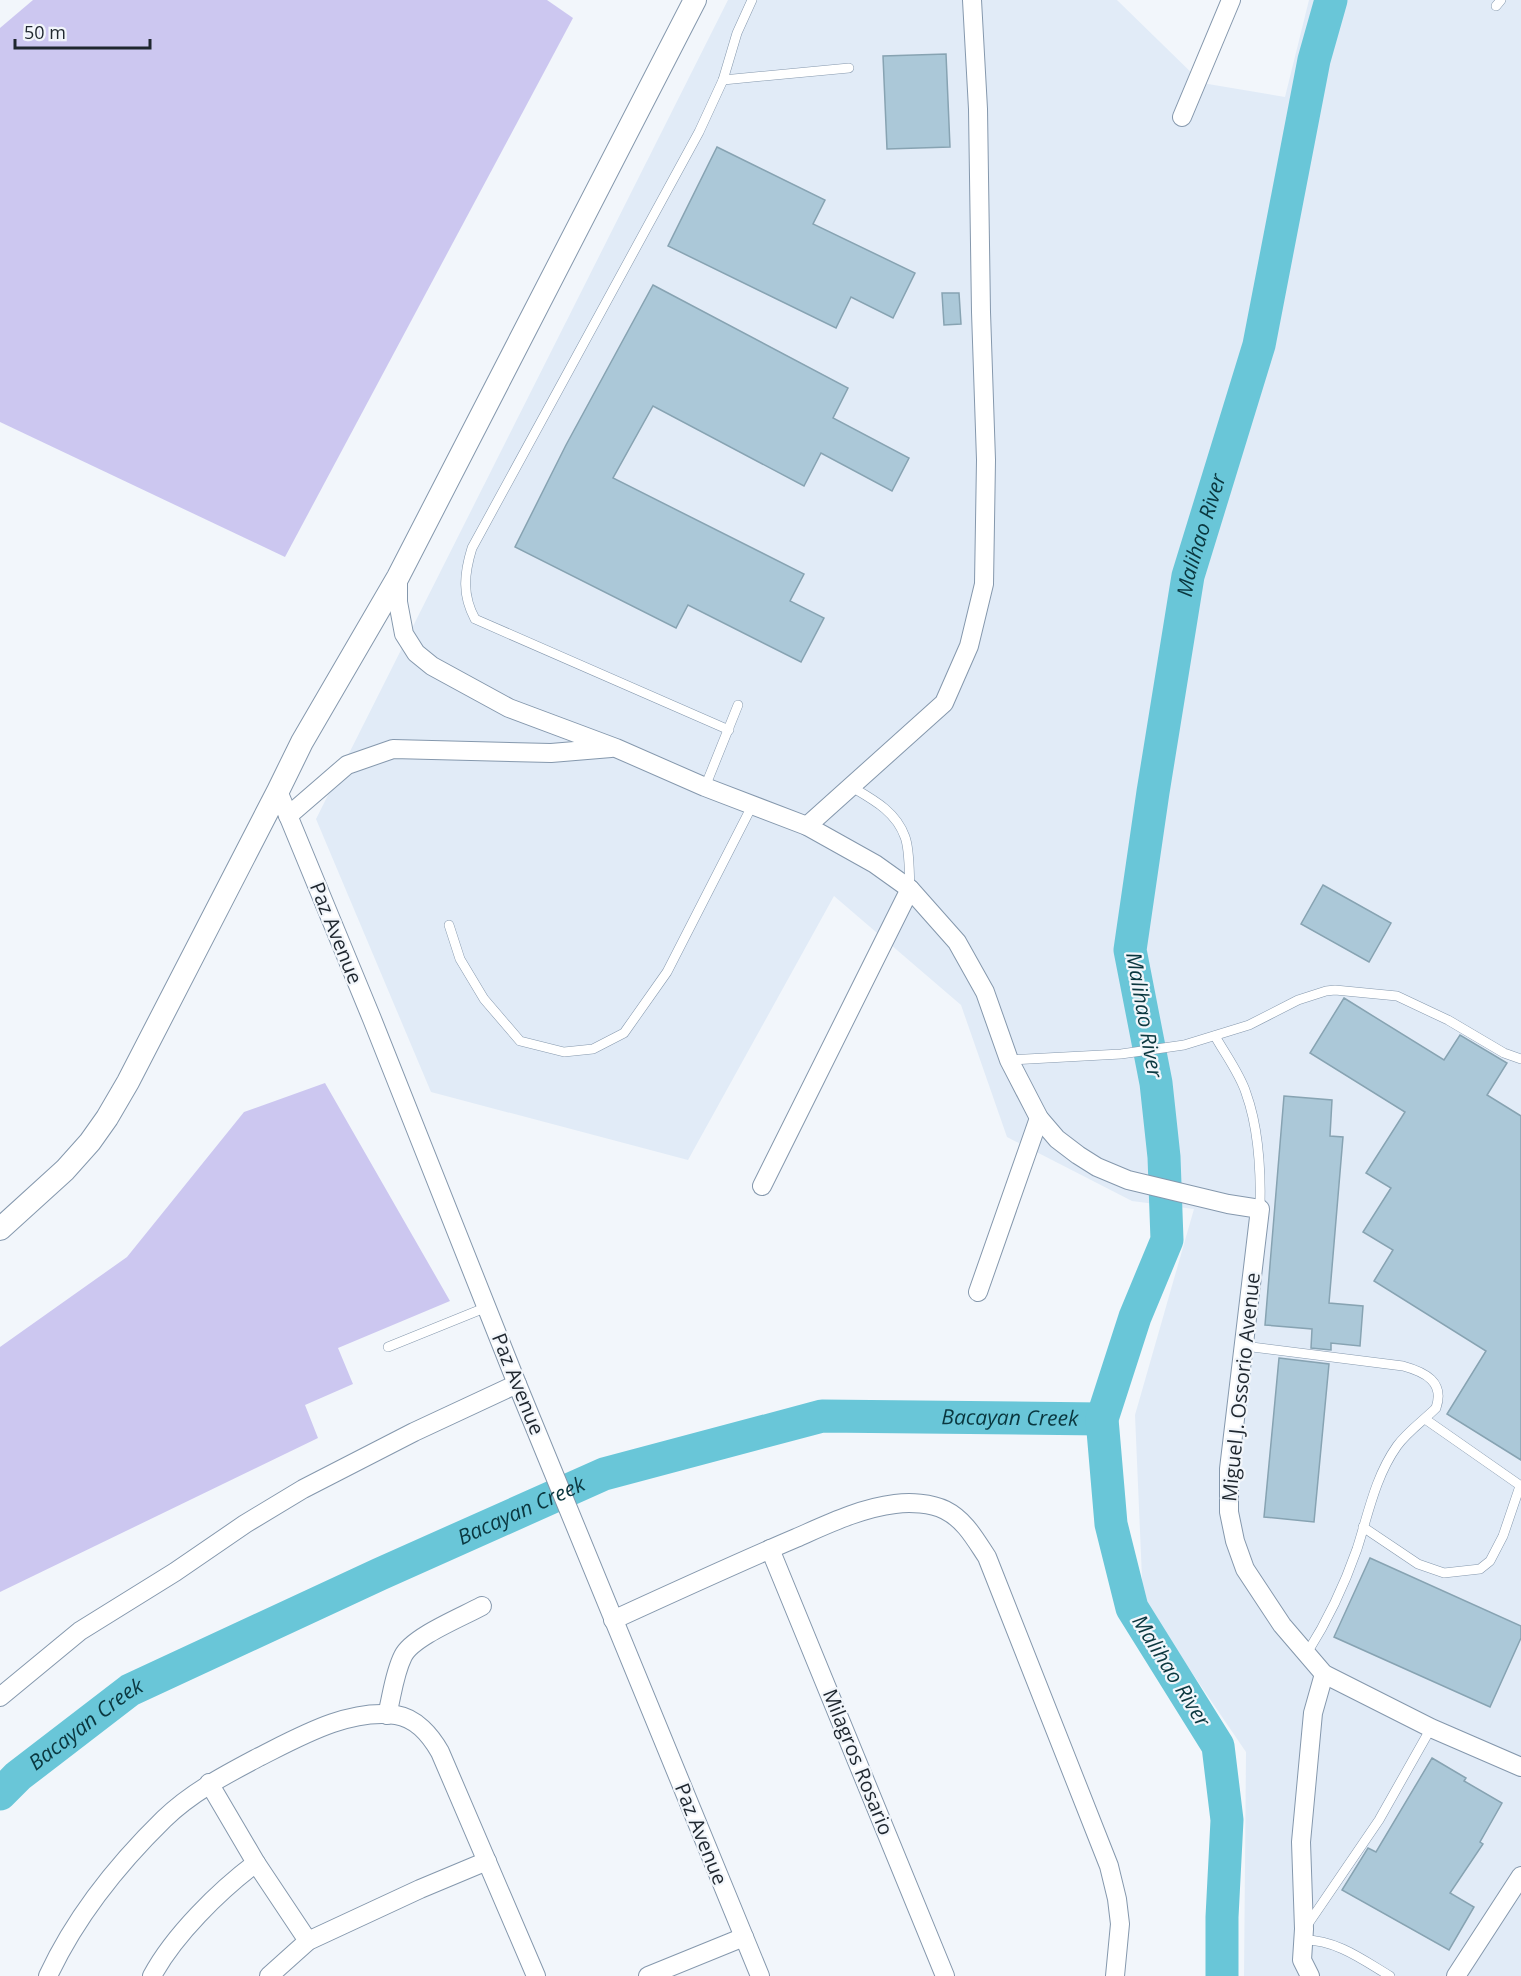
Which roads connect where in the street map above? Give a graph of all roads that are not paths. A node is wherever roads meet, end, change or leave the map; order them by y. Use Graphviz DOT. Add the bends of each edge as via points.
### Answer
graph roads {
  1 [pos="696,0"];
  2 [pos="752,0"];
  3 [pos="972,0"];
  4 [pos="1231,0"];
  5 [pos="849,68"];
  6 [pos="723,80"];
  7 [pos="1182,117"];
  8 [pos="398,577"];
  9 [pos="738,705"];
  10 [pos="729,730"];
  11 [pos="616,748"];
  12 [pos="850,786"];
  13 [pos="705,787"];
  14 [pos="278,791"];
  15 [pos="753,804"];
  16 [pos="288,816"];
  17 [pos="807,826"];
  18 [pos="910,889"];
  19 [pos="449,925"];
  20 [pos="1215,1036"];
  21 [pos="1521,1059"];
  22 [pos="1009,1060"];
  23 [pos="1039,1118"];
  24 [pos="762,1186"];
  25 [pos="1260,1209"];
  26 [pos="0,1229"];
  27 [pos="978,1293"];
  28 [pos="487,1307"];
  29 [pos="1244,1346"];
  30 [pos="388,1347"];
  31 [pos="517,1384"];
  32 [pos="1425,1419"];
  33 [pos="1521,1486"];
  34 [pos="1363,1527"];
  35 [pos="770,1549"];
  36 [pos="482,1606"];
  37 [pos="613,1620"];
  38 [pos="1307,1653"];
  39 [pos="1324,1674"];
  40 [pos="0,1697"];
  41 [pos="387,1715"];
  42 [pos="1431,1728"];
  43 [pos="1521,1767"];
  44 [pos="209,1783"];
  45 [pos="487,1861"];
  46 [pos="256,1863"];
  47 [pos="1521,1876"];
  48 [pos="1304,1934"];
  49 [pos="744,1937"];
  50 [pos="308,1941"];
  51 [pos="1462,1974"];
  52 [pos="48,1976"];
  53 [pos="152,1976"];
  54 [pos="268,1976"];
  55 [pos="536,1976"];
  56 [pos="648,1976"];
  57 [pos="760,1976"];
  58 [pos="945,1976"];
  59 [pos="1115,1976"];
  60 [pos="1310,1976"];
  61 [pos="1390,1976"];
  1 -- 8 [label="street"];
  2 -- 6 [label="lane"];
  3 -- 12 [label="street" via="986,460 984,584 969,646 944,703"];
  4 -- 7 [label="street"];
  5 -- 6 [label="lane"];
  6 -- 10 [label="lane" via="699,132 472,548 466,595 475,619"];
  8 -- 11 [label="street" via="404,634 416,653 432,666 509,708"];
  8 -- 14 [label="street" via="302,742"];
  9 -- 10 [label="lane"];
  10 -- 13 [label="lane"];
  11 -- 13 [label="street"];
  11 -- 16 [label="street" via="551,753 393,749 347,765"];
  12 -- 17 [label="street"];
  12 -- 18 [label="lane" via="880,803 906,837"];
  13 -- 15 [label="street"];
  14 -- 16 [label="street, Paz Avenue"];
  14 -- 26 [label="street" via="107,1118 65,1170"];
  15 -- 17 [label="street"];
  15 -- 19 [label="lane" via="668,972 624,1033 593,1049 564,1052 520,1041 484,999 460,959"];
  16 -- 28 [label="street, Paz Avenue"];
  17 -- 18 [label="street" via="875,864"];
  18 -- 22 [label="street" via="957,942 985,992"];
  18 -- 24 [label="street"];
  20 -- 21 [label="lane" via="1326,990 1355,991 1397,996"];
  20 -- 22 [label="lane" via="1184,1045 1121,1054"];
  20 -- 25 [label="lane" via="1246,1092 1255,1130"];
  22 -- 23 [label="street"];
  23 -- 25 [label="street" via="1078,1155 1128,1180"];
  23 -- 27 [label="street"];
  25 -- 29 [label="street, Miguel J. Ossorio Avenue"];
  28 -- 30 [label="lane"];
  28 -- 31 [label="street, Paz Avenue"];
  29 -- 32 [label="lane" via="1419,1370 1438,1389 1436,1408"];
  29 -- 38 [label="street, Miguel J. Ossorio Avenue" via="1229,1469 1229,1512 1245,1569 1281,1624"];
  31 -- 37 [label="street, Paz Avenue"];
  31 -- 40 [label="street" via="303,1489 245,1524 80,1631"];
  32 -- 33 [label="lane"];
  32 -- 34 [label="lane" via="1398,1444 1386,1464"];
  33 -- 34 [label="lane" via="1503,1536 1490,1561 1480,1569 1444,1573 1418,1564"];
  34 -- 38 [label="lane" via="1335,1605"];
  35 -- 37 [label="street"];
  35 -- 58 [label="street, Milagros Rosario"];
  35 -- 59 [label="street" via="867,1509 897,1503 944,1509 972,1533 987,1557 1109,1866 1120,1924"];
  36 -- 41 [label="street" via="409,1647"];
  37 -- 49 [label="street, Paz Avenue"];
  38 -- 39 [label="street, Miguel J. Ossorio Avenue"];
  39 -- 42 [label="street, Miguel J. Ossorio Avenue"];
  39 -- 48 [label="street" via="1313,1713 1305,1783 1301,1842"];
  41 -- 44 [label="street" via="344,1720 311,1731"];
  41 -- 45 [label="street" via="414,1723 431,1736"];
  42 -- 43 [label="street, Miguel J. Ossorio Avenue"];
  42 -- 48 [label="lane" via="1379,1820"];
  44 -- 46 [label="street"];
  44 -- 52 [label="street" via="136,1847 76,1924"];
  45 -- 50 [label="street"];
  45 -- 55 [label="street"];
  46 -- 50 [label="street"];
  46 -- 53 [label="street" via="225,1887"];
  47 -- 51 [label="street"];
  48 -- 60 [label="street" via="1302,1960"];
  48 -- 61 [label="lane" via="1335,1945"];
  49 -- 56 [label="street"];
  49 -- 57 [label="street, Paz Avenue"];
  50 -- 54 [label="street"];
}
